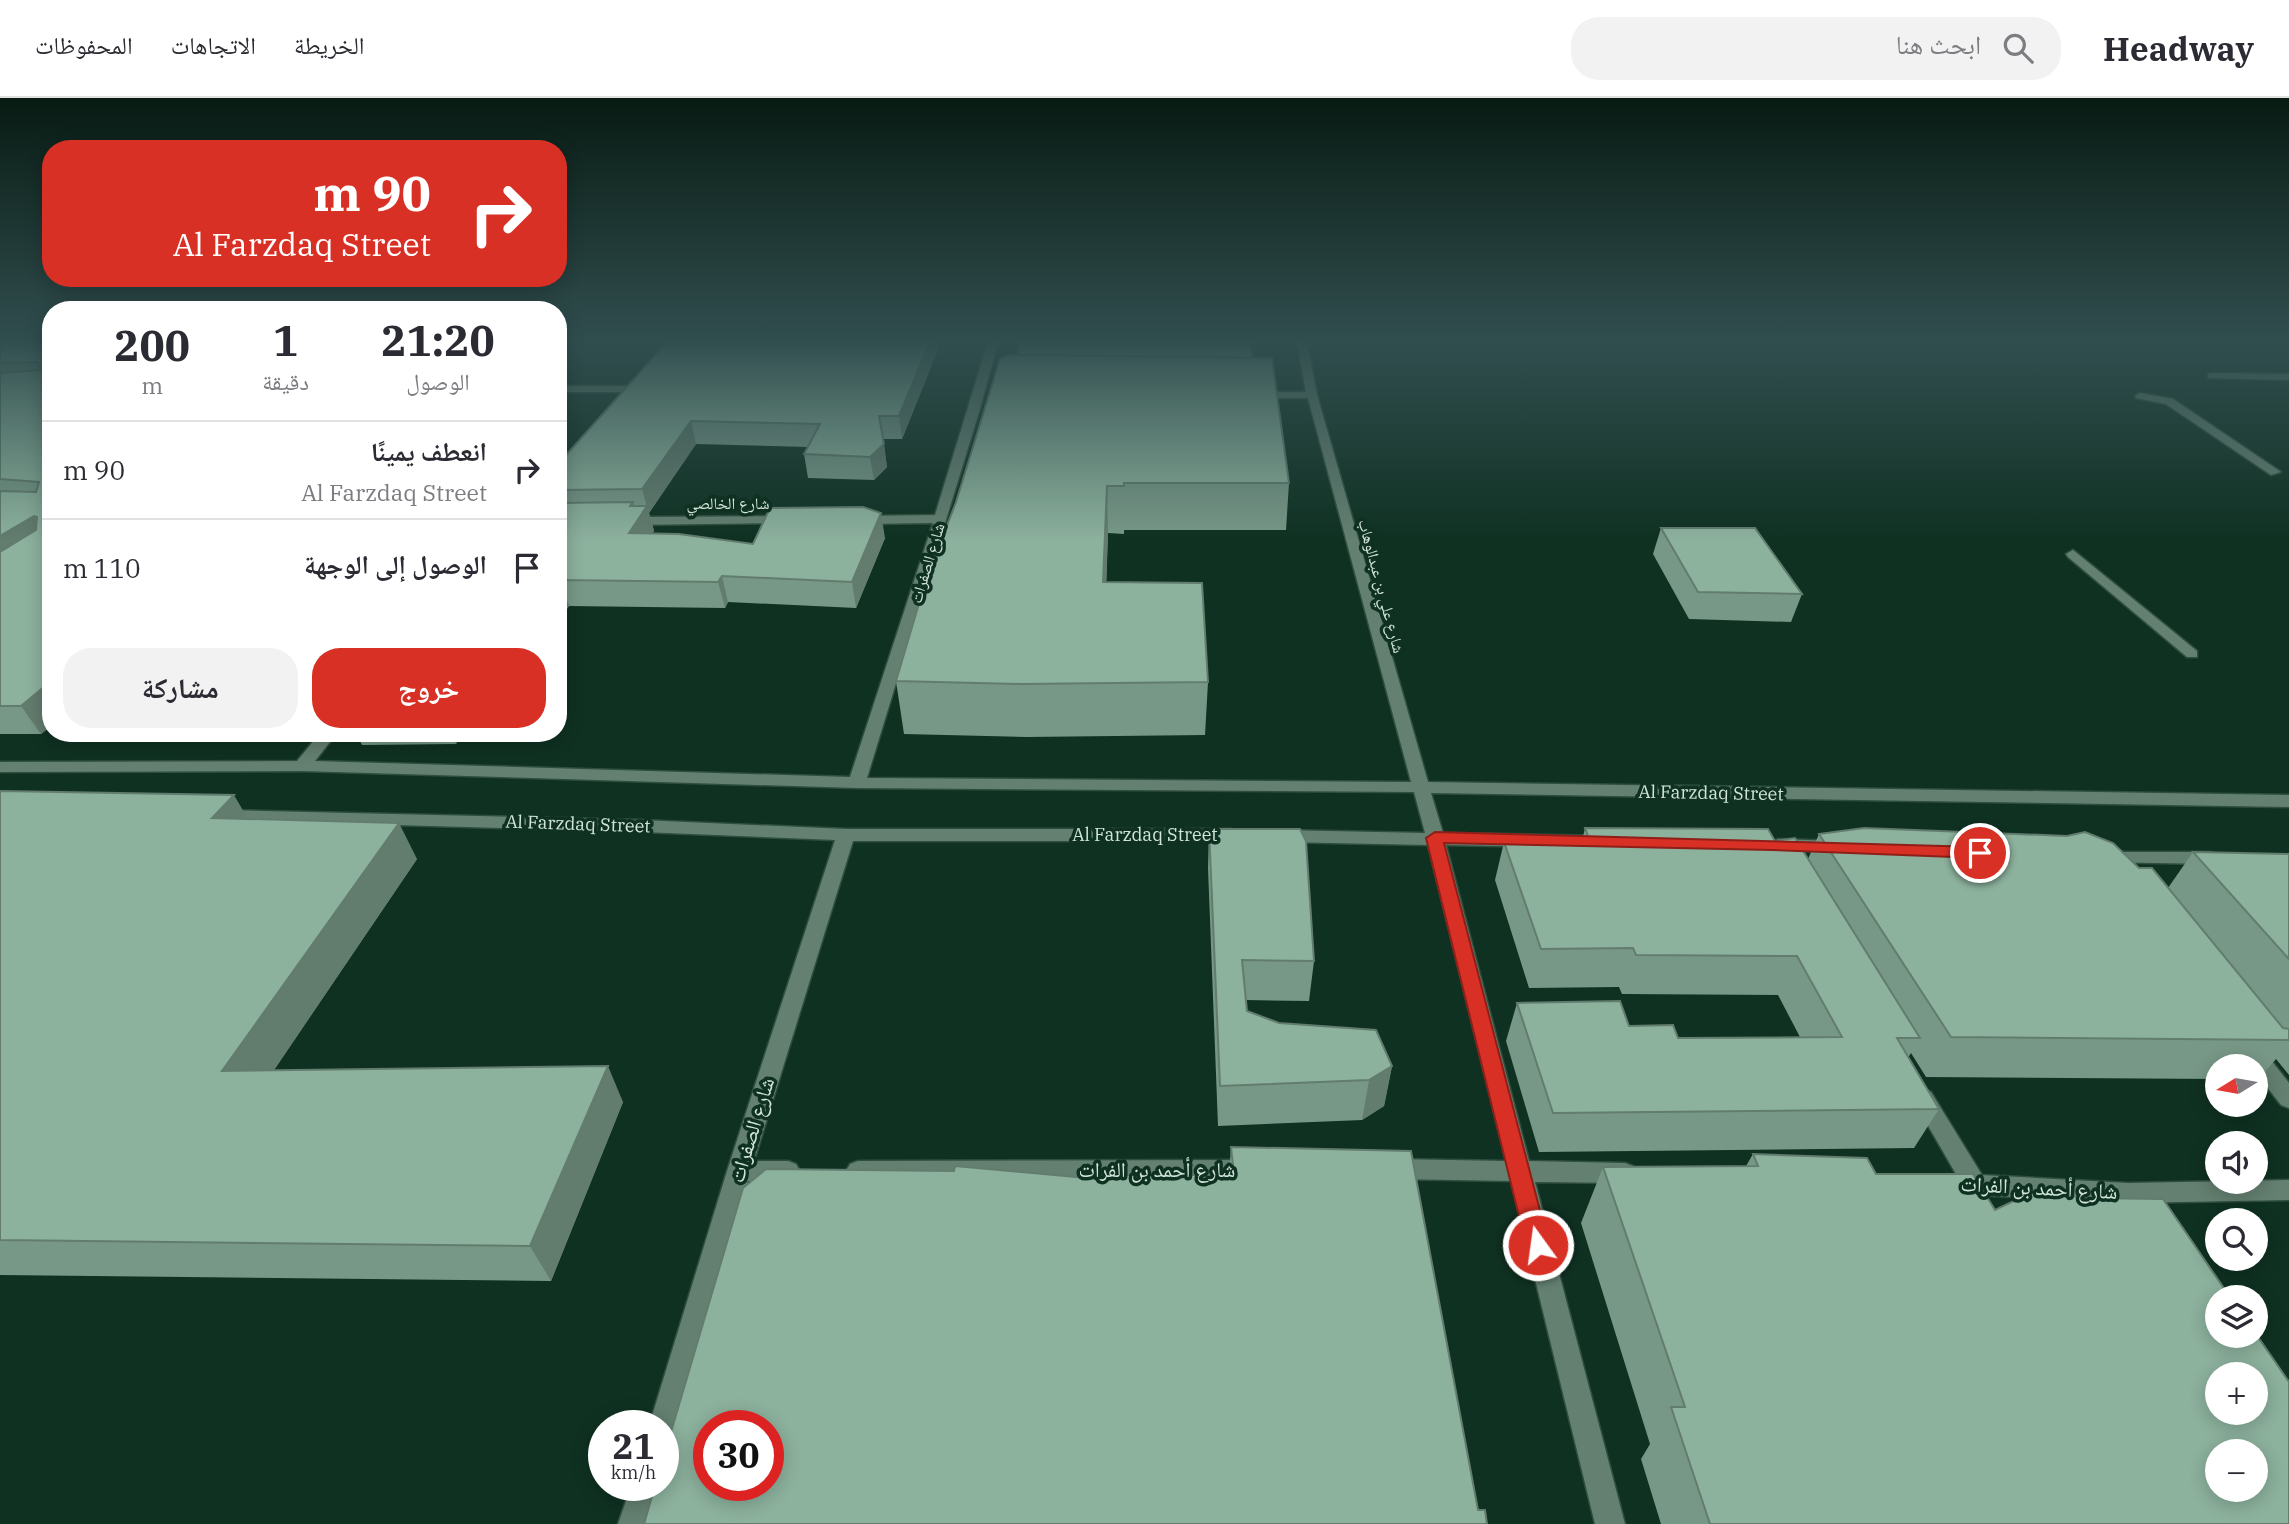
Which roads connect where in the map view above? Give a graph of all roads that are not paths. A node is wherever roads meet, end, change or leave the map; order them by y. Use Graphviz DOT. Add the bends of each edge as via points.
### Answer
graph roads {
  1 [pos="980,409"];
  2 [pos="1316,409"];
  3 [pos="2180,409"];
  4 [pos="2275,471"];
  5 [pos="940,519"];
  6 [pos="804,520"];
  7 [pos="845,520"];
  8 [pos="613,521"];
  9 [pos="2073,554"];
  10 [pos="2192,654"];
  11 [pos="322,742"];
  12 [pos="302,766"];
  13 [pos="0,767"];
  14 [pos="857,783"];
  15 [pos="1418,787"];
  16 [pos="2289,801"];
  17 [pos="203,815"];
  18 [pos="846,835"];
  19 [pos="1435,838"];
  20 [pos="1620,842"];
  21 [pos="1853,848"];
  22 [pos="2084,857"];
  23 [pos="2110,858"];
  24 [pos="2234,859"];
  25 [pos="1786,868"];
  26 [pos="2120,880"];
  27 [pos="2238,1035"];
  28 [pos="1912,1079"];
  29 [pos="2289,1099"];
  30 [pos="1365,1169"];
  31 [pos="1518,1169"];
  32 [pos="1282,1170"];
  33 [pos="739,1171"];
  34 [pos="809,1171"];
  35 [pos="836,1171"];
  36 [pos="1643,1173"];
  37 [pos="1933,1184"];
  38 [pos="1975,1185"];
  39 [pos="2289,1190"];
  40 [pos="2128,1193"];
  41 [pos="2143,1216"];
  42 [pos="668,1410"];
  43 [pos="640,1501"];
  44 [pos="633,1524"];
  45 [pos="1609,1524"];
  1 -- 5 [label="street, شارع الصفرات"];
  2 -- 15 [label="street, شارع علي بن عبدالوهاب"];
  3 -- 4 [label="street"];
  5 -- 7 [label="street"];
  5 -- 14 [label="street, شارع الصفرات"];
  6 -- 8 [label="street, شارع الخالصي"];
  9 -- 10 [label="street"];
  11 -- 12 [label="street"];
  12 -- 13 [label="street, Al Farzdaq Street"];
  12 -- 14 [label="street, Al Farzdaq Street"];
  14 -- 15 [label="street, Al Farzdaq Street"];
  15 -- 16 [label="street, Al Farzdaq Street"];
  15 -- 19 [label="street, شارع علي بن عبدالوهاب"];
  17 -- 18 [label="street, Al Farzdaq Street"];
  18 -- 19 [label="street, Al Farzdaq Street"];
  18 -- 33 [label="street, شارع الصفرات"];
  19 -- 20 [label="street, Al Farzdaq Street"];
  19 -- 31 [label="street, شارع علي بن عبدالوهاب"];
  21 -- 25 [label="street" via="1765,844"];
  22 -- 23 [label="street"];
  23 -- 24 [label="street"];
  23 -- 26 [label="street"];
  27 -- 29 [label="street"];
  28 -- 38 [label="street"];
  30 -- 31 [label="street"];
  31 -- 36 [label="street"];
  31 -- 45 [label="street, شارع علي بن عبدالوهاب"];
  32 -- 35 [label="street, شارع أحمد بن الفرات"];
  33 -- 34 [label="street"];
  33 -- 42 [label="street, شارع الصفرات"];
  37 -- 38 [label="street, شارع أحمد بن الفرات"];
  38 -- 40 [label="street, شارع أحمد بن الفرات"];
  39 -- 40 [label="street, شارع أحمد بن الفرات"];
  40 -- 41 [label="street"];
  43 -- 44 [label="street"];
}
